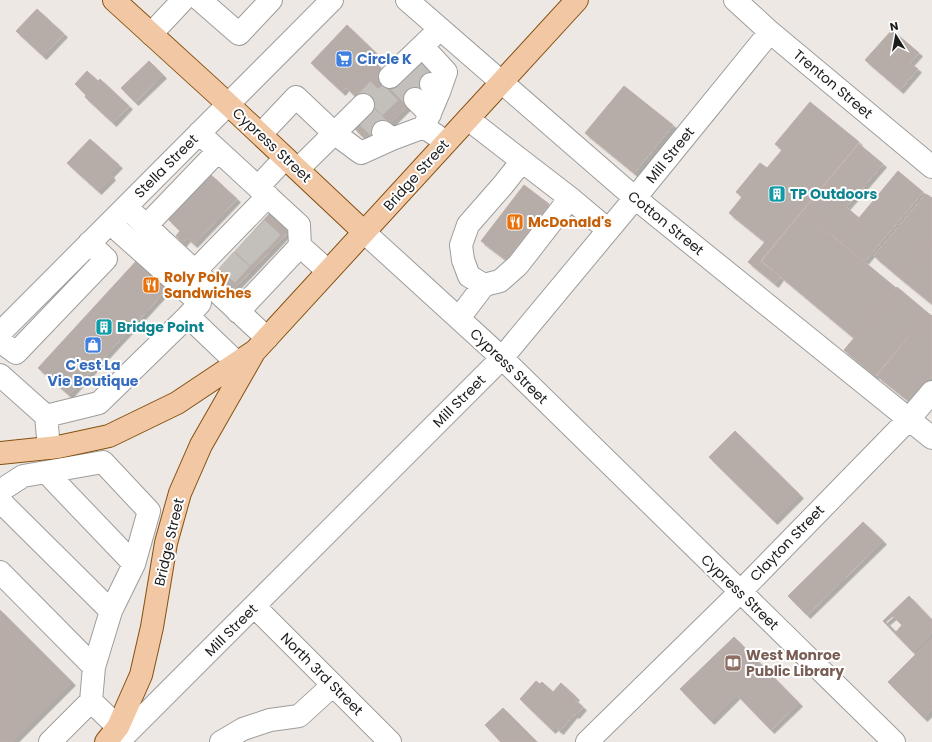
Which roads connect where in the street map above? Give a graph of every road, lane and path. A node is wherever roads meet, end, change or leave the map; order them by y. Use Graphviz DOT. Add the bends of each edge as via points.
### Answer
graph roads {
  1 [pos="114,0"];
  2 [pos="183,0"];
  3 [pos="200,0"];
  4 [pos="271,0"];
  5 [pos="332,0"];
  6 [pos="407,0"];
  7 [pos="577,0"];
  8 [pos="734,0"];
  9 [pos="440,29"];
  10 [pos="770,32"];
  11 [pos="151,34"];
  12 [pos="415,58"];
  13 [pos="394,78"];
  14 [pos="502,83"];
  15 [pos="228,104"];
  16 [pos="362,110"];
  17 [pos="398,116"];
  18 [pos="421,118"];
  19 [pos="468,119"];
  20 [pos="334,133"];
  21 [pos="199,134"];
  22 [pos="261,134"];
  23 [pos="446,142"];
  24 [pos="218,151"];
  25 [pos="522,161"];
  26 [pos="291,163"];
  27 [pos="932,167"];
  28 [pos="263,191"];
  29 [pos="570,198"];
  30 [pos="635,198"];
  31 [pos="126,207"];
  32 [pos="110,223"];
  33 [pos="146,226"];
  34 [pos="608,230"];
  35 [pos="364,232"];
  36 [pos="90,243"];
  37 [pos="280,256"];
  38 [pos="195,271"];
  39 [pos="328,271"];
  40 [pos="484,285"];
  41 [pos="200,302"];
  42 [pos="238,312"];
  43 [pos="459,318"];
  44 [pos="0,333"];
  45 [pos="0,341"];
  46 [pos="261,344"];
  47 [pos="502,358"];
  48 [pos="237,363"];
  49 [pos="0,375"];
  50 [pos="932,392"];
  51 [pos="46,416"];
  52 [pos="909,419"];
  53 [pos="932,438"];
  54 [pos="49,448"];
  55 [pos="0,453"];
  56 [pos="46,472"];
  57 [pos="0,491"];
  58 [pos="0,501"];
  59 [pos="134,564"];
  60 [pos="0,572"];
  61 [pos="740,592"];
  62 [pos="254,606"];
  63 [pos="111,611"];
  64 [pos="94,667"];
  65 [pos="333,685"];
  66 [pos="91,701"];
  67 [pos="114,737"];
  68 [pos="50,742"];
  69 [pos="221,742"];
  70 [pos="390,742"];
  71 [pos="587,742"];
  72 [pos="894,742"];
  1 -- 11 [label="main road, Cypress Street"];
  2 -- 11 [label="street"];
  3 -- 4 [label="street" via="239,34"];
  5 -- 15 [label="street, Stella Street"];
  6 -- 9 [label="street, Cotton Street"];
  7 -- 14 [label="main road, Bridge Street"];
  8 -- 10 [label="street, Trenton Street"];
  9 -- 12 [label="street"];
  9 -- 14 [label="street, Cotton Street"];
  10 -- 27 [label="street, Trenton Street"];
  10 -- 30 [label="street, Mill Street"];
  11 -- 15 [label="main road, Cypress Street"];
  12 -- 13 [label="street"];
  12 -- 18 [label="street" via="446,72 435,88"];
  14 -- 19 [label="main road, Bridge Street"];
  14 -- 30 [label="street, Cotton Street"];
  15 -- 21 [label="street, Stella Street"];
  15 -- 22 [label="main road, Cypress Street"];
  16 -- 20 [label="street"];
  17 -- 18 [label="street"];
  18 -- 20 [label="street" via="387,135 361,153"];
  18 -- 23 [label="street"];
  19 -- 23 [label="main road, Bridge Street"];
  19 -- 25 [label="street"];
  20 -- 22 [label="street" via="296,98"];
  20 -- 26 [label="street"];
  21 -- 24 [label="street"];
  21 -- 31 [label="street, Stella Street"];
  22 -- 26 [label="main road, Cypress Street"];
  23 -- 35 [label="main road, Bridge Street"];
  24 -- 28 [label="street"];
  24 -- 33 [label="street"];
  25 -- 29 [label="street"];
  25 -- 40 [label="street" via="468,225 461,245 463,260 470,276"];
  26 -- 28 [label="street"];
  26 -- 35 [label="main road, Cypress Street"];
  28 -- 37 [label="street" via="299,225"];
  28 -- 38 [label="street" via="244,230 221,255"];
  29 -- 34 [label="street"];
  29 -- 40 [label="street" via="518,265 500,281"];
  30 -- 34 [label="street, Mill Street"];
  30 -- 52 [label="street, Cotton Street"];
  31 -- 32 [label="street, Stella Street"];
  31 -- 33 [label="street"];
  32 -- 36 [label="street, Stella Street"];
  32 -- 41 [label="street"];
  33 -- 38 [label="street"];
  34 -- 47 [label="street, Mill Street"];
  35 -- 39 [label="main road, Bridge Street"];
  35 -- 43 [label="street, Cypress Street"];
  36 -- 44 [label="street, Stella Street"];
  36 -- 45 [label="street" via="106,259 16,353"];
  37 -- 39 [label="street"];
  37 -- 42 [label="street" via="252,284"];
  38 -- 41 [label="street"];
  39 -- 46 [label="main road, Bridge Street"];
  40 -- 43 [label="street"];
  41 -- 42 [label="street"];
  41 -- 48 [label="street"];
  41 -- 51 [label="street" via="99,403"];
  42 -- 46 [label="street"];
  43 -- 47 [label="street, Cypress Street"];
  46 -- 48 [label="main road, Bridge Street"];
  46 -- 67 [label="main road, Bridge Street" via="201,445 180,493 166,543 141,675"];
  47 -- 61 [label="street, Cypress Street"];
  47 -- 62 [label="street, Mill Street"];
  48 -- 54 [label="main road, Bridge Street" via="177,403 109,436"];
  49 -- 51 [label="street"];
  50 -- 52 [label="street, Clayton Street"];
  51 -- 54 [label="street"];
  52 -- 53 [label="street, Cotton Street"];
  52 -- 61 [label="street, Clayton Street"];
  54 -- 55 [label="main road, Bridge Street"];
  56 -- 57 [label="street" via="24,476"];
  56 -- 59 [label="street"];
  56 -- 59 [label="street" via="103,462 149,511"];
  58 -- 63 [label="street"];
  59 -- 63 [label="street"];
  60 -- 64 [label="street"];
  61 -- 71 [label="street, Clayton Street"];
  61 -- 72 [label="street, Cypress Street"];
  62 -- 65 [label="street, North 3rd Street"];
  62 -- 67 [label="street, Mill Street"];
  63 -- 64 [label="street"];
  64 -- 66 [label="street"];
  65 -- 69 [label="street" via="299,716 270,720 243,729"];
  65 -- 70 [label="street, North 3rd Street"];
  66 -- 67 [label="street"];
  66 -- 68 [label="street"];
}
